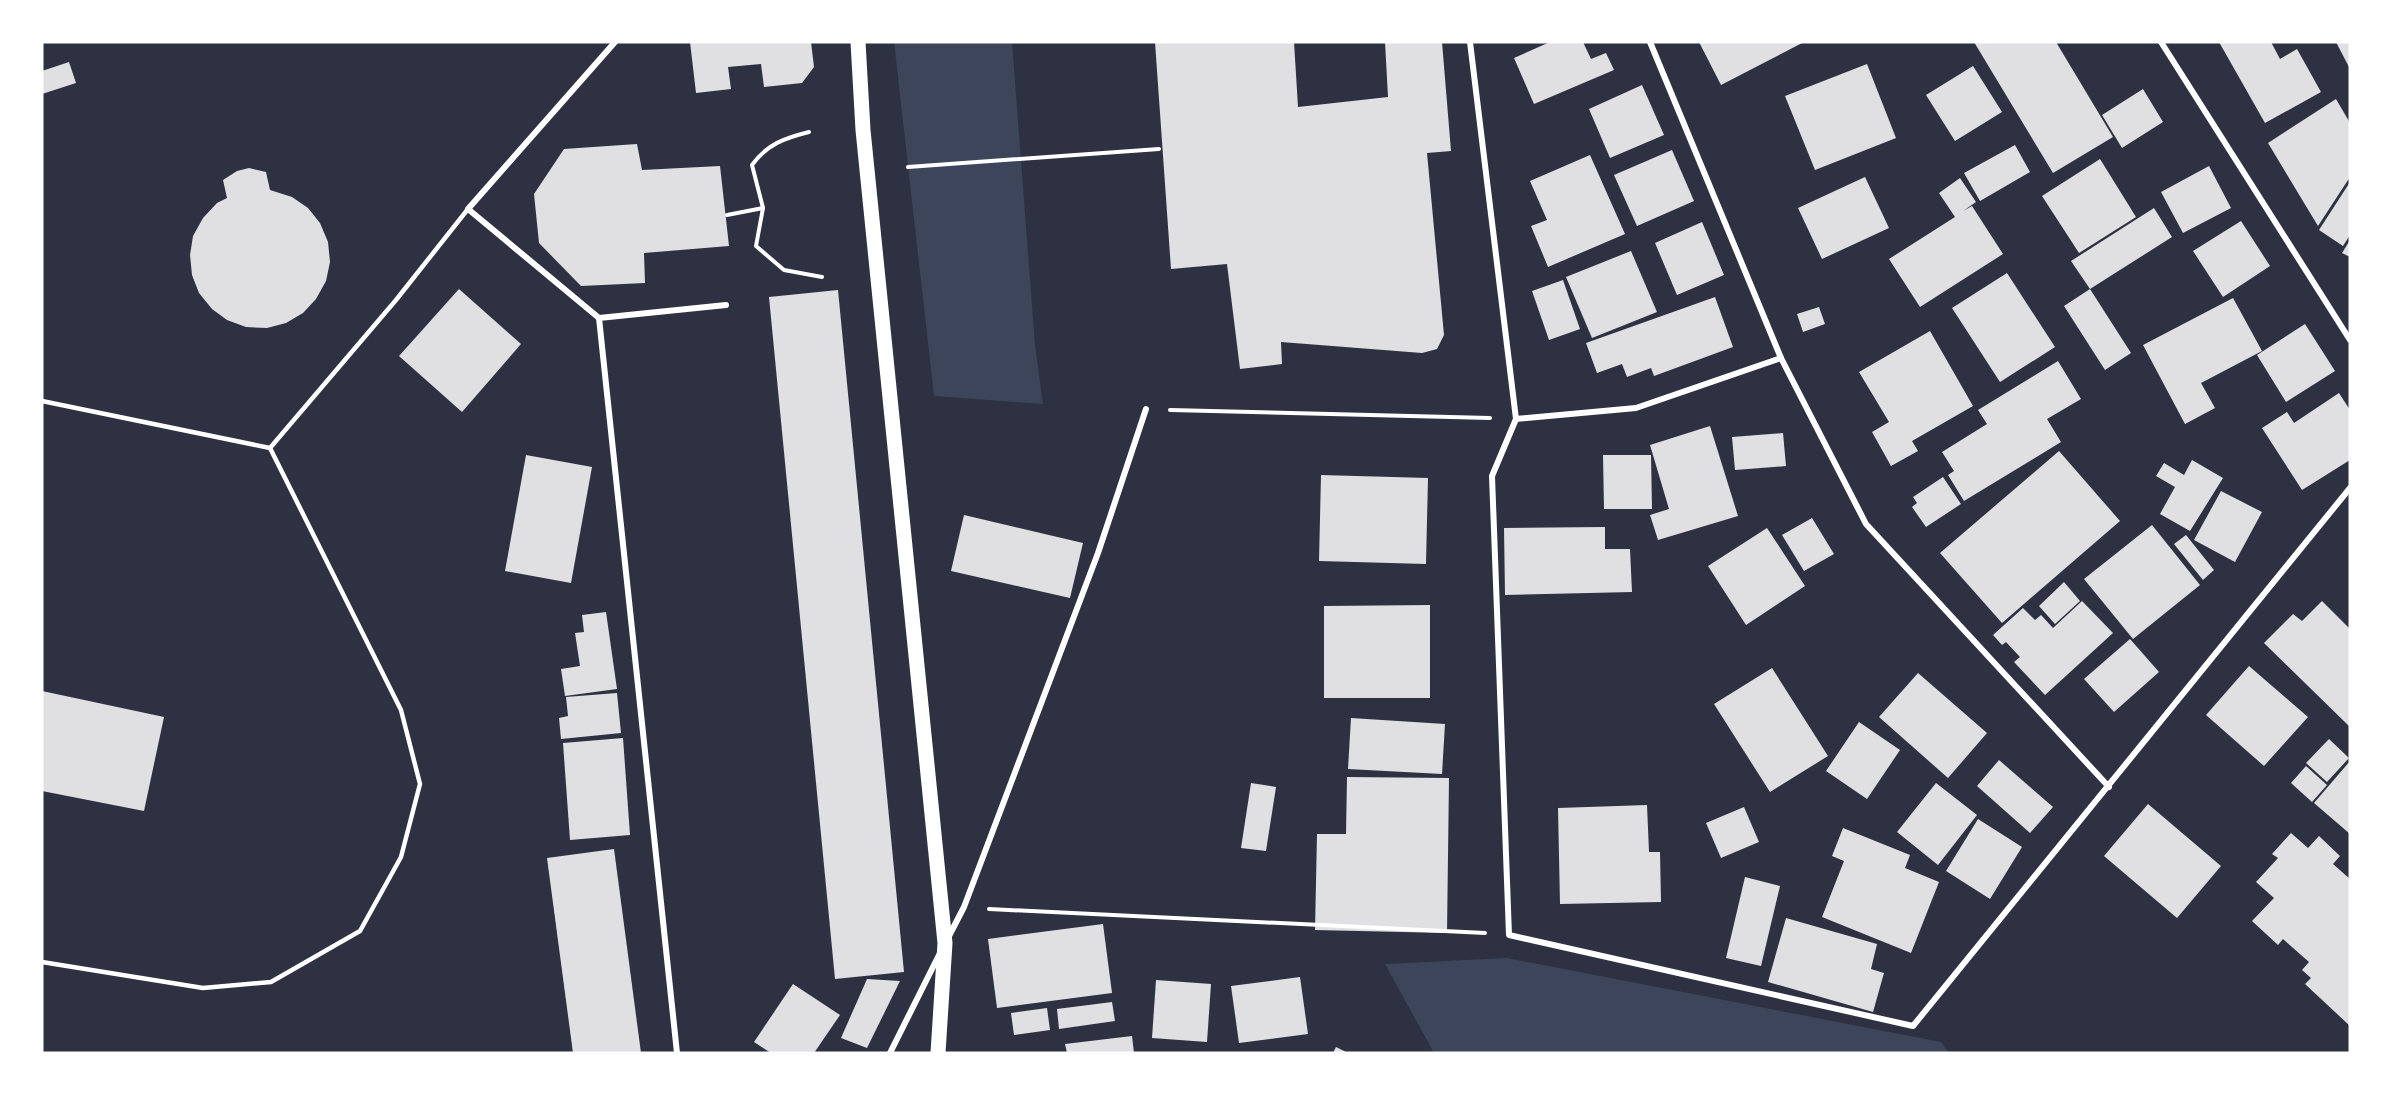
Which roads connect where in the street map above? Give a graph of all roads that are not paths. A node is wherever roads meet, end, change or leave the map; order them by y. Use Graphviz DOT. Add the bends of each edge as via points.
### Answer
graph roads {
  1 [pos="615,42"];
  2 [pos="858,42"];
  3 [pos="1470,42"];
  4 [pos="1650,42"];
  5 [pos="2161,42"];
  6 [pos="468,209"];
  7 [pos="726,305"];
  8 [pos="599,318"];
  9 [pos="2350,340"];
  10 [pos="1781,358"];
  11 [pos="42,401"];
  12 [pos="1146,409"];
  13 [pos="1516,419"];
  14 [pos="270,448"];
  15 [pos="2350,488"];
  16 [pos="2109,787"];
  17 [pos="945,943"];
  18 [pos="42,962"];
  19 [pos="677,1053"];
  20 [pos="890,1053"];
  21 [pos="938,1053"];
  1 -- 6 [label="street"];
  2 -- 17 [label="main road" via="863,130"];
  3 -- 13 [label="street"];
  4 -- 10 [label="street"];
  5 -- 9 [label="street"];
  6 -- 8 [label="street"];
  6 -- 14 [label="lane"];
  7 -- 8 [label="street"];
  8 -- 19 [label="street"];
  10 -- 13 [label="street" via="1636,408"];
  10 -- 16 [label="street" via="1866,524"];
  11 -- 14 [label="lane"];
  12 -- 17 [label="street" via="1098,553 964,908"];
  13 -- 16 [label="street" via="1492,476 1509,935 1913,1026"];
  14 -- 18 [label="lane" via="401,710 420,784 401,856 360,931 271,982 203,988"];
  15 -- 16 [label="street"];
  17 -- 20 [label="street"];
  17 -- 21 [label="main road"];
}
